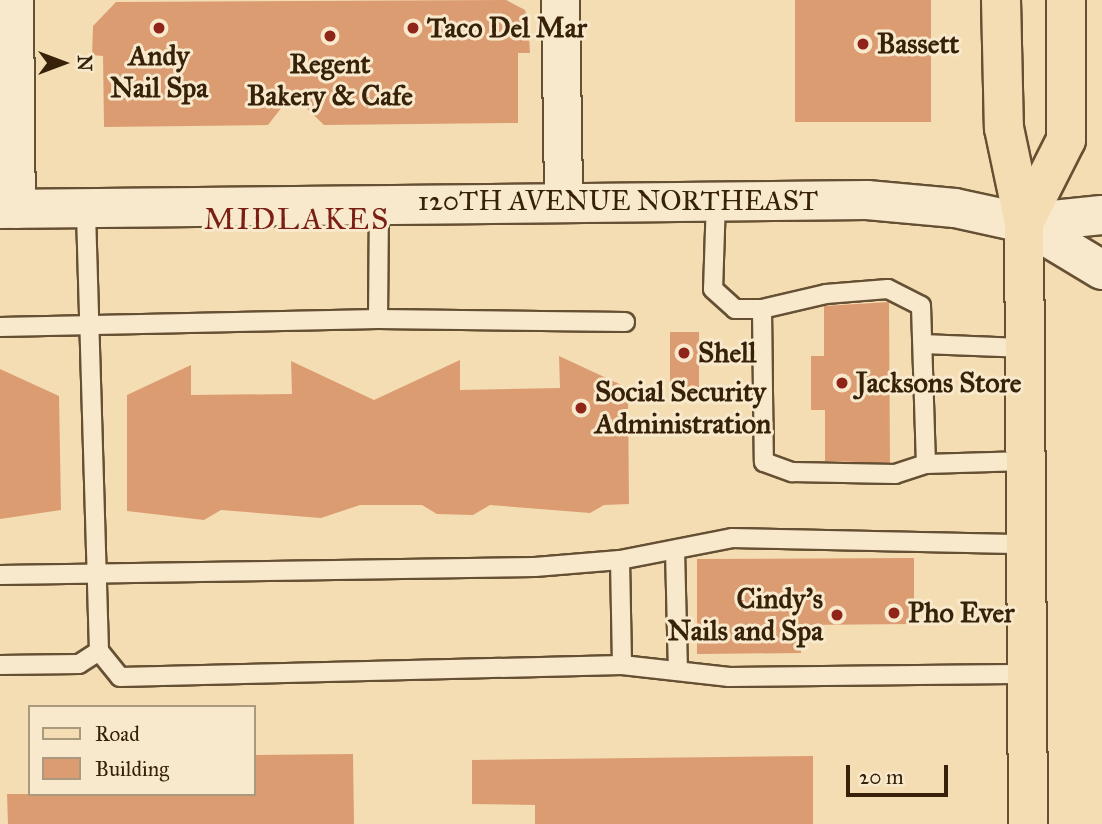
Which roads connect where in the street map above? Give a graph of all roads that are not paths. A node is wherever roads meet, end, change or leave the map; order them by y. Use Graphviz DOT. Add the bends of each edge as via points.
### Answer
graph roads {
  1 [pos="13,0"];
  2 [pos="560,0"];
  3 [pos="1001,0"];
  4 [pos="1066,0"];
  5 [pos="563,200"];
  6 [pos="716,200"];
  7 [pos="379,203"];
  8 [pos="86,208"];
  9 [pos="8,209"];
  10 [pos="1102,215"];
  11 [pos="1024,223"];
  12 [pos="1102,270"];
  13 [pos="762,309"];
  14 [pos="378,319"];
  15 [pos="625,323"];
  16 [pos="90,326"];
  17 [pos="0,327"];
  18 [pos="925,344"];
  19 [pos="1025,348"];
  20 [pos="1025,461"];
  21 [pos="926,464"];
  22 [pos="1026,544"];
  23 [pos="675,550"];
  24 [pos="620,560"];
  25 [pos="96,574"];
  26 [pos="0,575"];
  27 [pos="99,651"];
  28 [pos="0,665"];
  29 [pos="622,665"];
  30 [pos="678,671"];
  31 [pos="1027,674"];
  32 [pos="1028,824"];
  1 -- 9 [label="street"];
  2 -- 5 [label="street"];
  3 -- 11 [label="main road" via="1004,128"];
  4 -- 11 [label="main road" via="1066,140"];
  5 -- 6 [label="main road, 120TH AVENUE NORTHEAST"];
  5 -- 7 [label="main road, 120TH AVENUE NORTHEAST"];
  6 -- 11 [label="main road, 120TH AVENUE NORTHEAST" via="867,200 955,208"];
  6 -- 13 [label="lane" via="713,289 735,309"];
  7 -- 8 [label="main road, 120TH AVENUE NORTHEAST"];
  7 -- 14 [label="lane"];
  8 -- 9 [label="main road, 120TH AVENUE NORTHEAST"];
  8 -- 16 [label="lane"];
  10 -- 11 [label="main road, 120TH AVENUE NORTHEAST"];
  11 -- 12 [label="main road, 120TH AVENUE NORTHEAST"];
  11 -- 19 [label="main road"];
  13 -- 18 [label="lane" via="826,294 888,289 921,306"];
  13 -- 21 [label="lane" via="764,463 792,472 895,474"];
  14 -- 15 [label="lane"];
  14 -- 16 [label="lane"];
  16 -- 17 [label="lane"];
  16 -- 25 [label="lane"];
  18 -- 19 [label="lane"];
  18 -- 21 [label="lane"];
  19 -- 20 [label="main road"];
  20 -- 21 [label="lane"];
  20 -- 22 [label="main road"];
  22 -- 23 [label="lane" via="732,538"];
  22 -- 31 [label="main road"];
  23 -- 24 [label="lane"];
  23 -- 30 [label="lane"];
  24 -- 25 [label="lane" via="535,568"];
  24 -- 29 [label="lane"];
  25 -- 26 [label="lane"];
  25 -- 27 [label="lane"];
  27 -- 28 [label="lane" via="79,664"];
  27 -- 29 [label="lane" via="120,677"];
  29 -- 30 [label="lane"];
  30 -- 31 [label="lane" via="729,677"];
  31 -- 32 [label="main road"];
}
